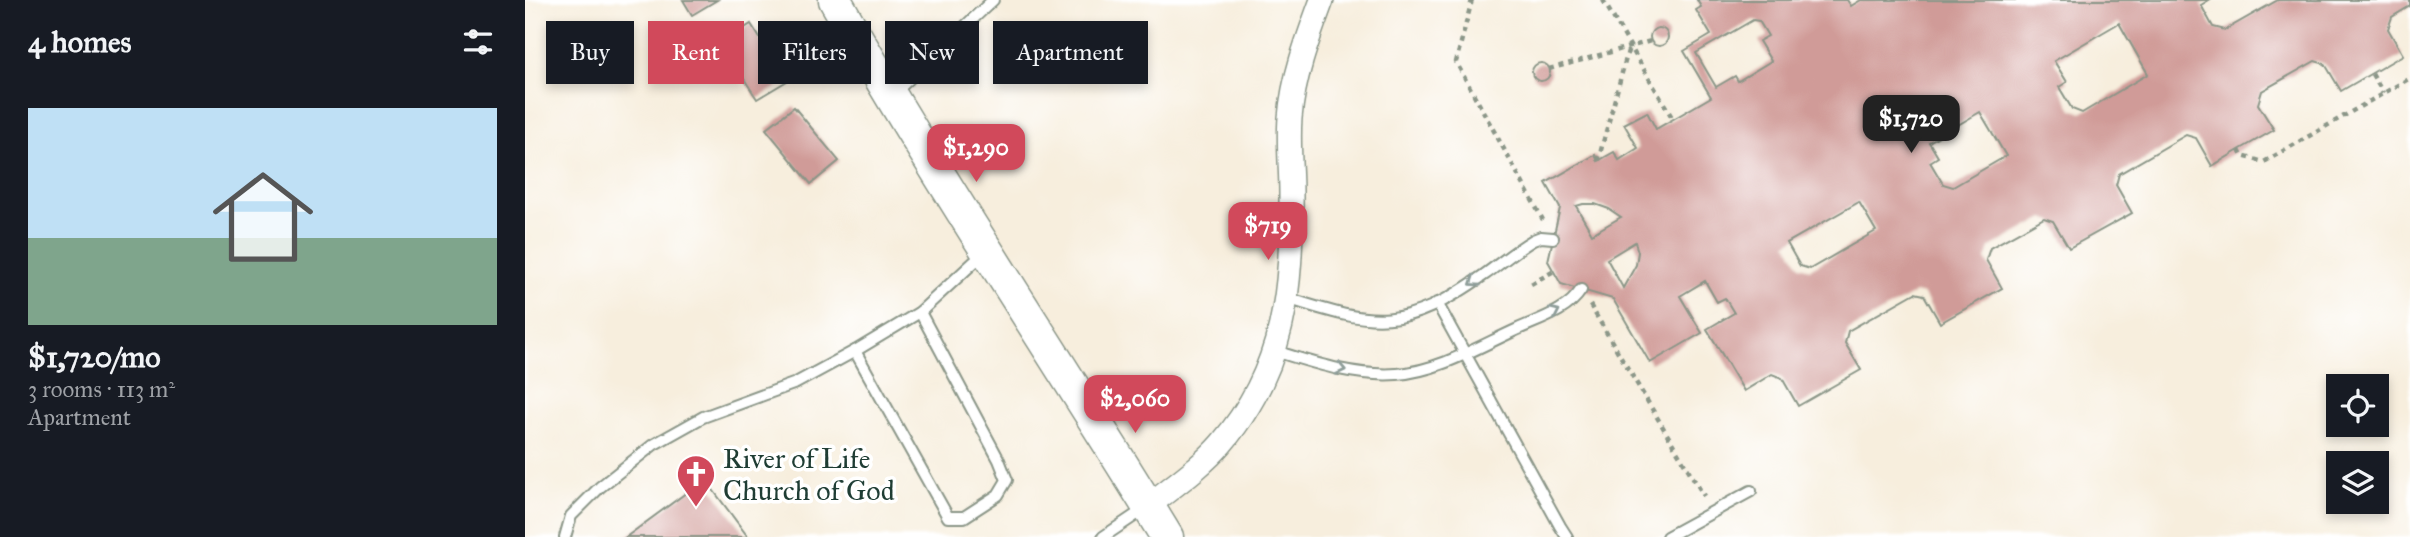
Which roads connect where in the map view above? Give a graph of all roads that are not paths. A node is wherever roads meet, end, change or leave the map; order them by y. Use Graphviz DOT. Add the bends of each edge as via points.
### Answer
graph roads {
  1 [pos="835,0"];
  2 [pos="993,0"];
  3 [pos="1322,0"];
  4 [pos="890,96"];
  5 [pos="1553,238"];
  6 [pos="987,250"];
  7 [pos="1581,290"];
  8 [pos="1287,298"];
  9 [pos="1437,303"];
  10 [pos="920,312"];
  11 [pos="855,351"];
  12 [pos="1275,351"];
  13 [pos="1465,353"];
  14 [pos="1751,491"];
  15 [pos="1148,506"];
  16 [pos="565,537"];
  17 [pos="1103,537"];
  18 [pos="1167,537"];
  19 [pos="1567,537"];
  20 [pos="1667,537"];
  1 -- 4 [label="main road"];
  2 -- 4 [label="lane"];
  3 -- 8 [label="street" via="1306,44 1290,119"];
  4 -- 6 [label="main road"];
  5 -- 9 [label="lane, one-way" via="1533,240"];
  6 -- 10 [label="lane"];
  6 -- 15 [label="main road"];
  13 -- 7 [label="lane, one-way" via="1567,306"];
  8 -- 9 [label="lane" via="1376,320 1401,318"];
  8 -- 12 [label="street"];
  9 -- 13 [label="lane"];
  10 -- 11 [label="lane"];
  10 -- 11 [label="lane" via="1007,480 998,495 964,517 948,517"];
  11 -- 16 [label="lane" via="796,383 703,417 653,446 571,516"];
  12 -- 13 [label="lane, one-way" via="1346,370 1383,374 1417,370"];
  12 -- 15 [label="street" via="1257,390 1222,443"];
  13 -- 19 [label="lane"];
  14 -- 20 [label="lane"];
  15 -- 17 [label="lane"];
  15 -- 18 [label="main road"];
}
